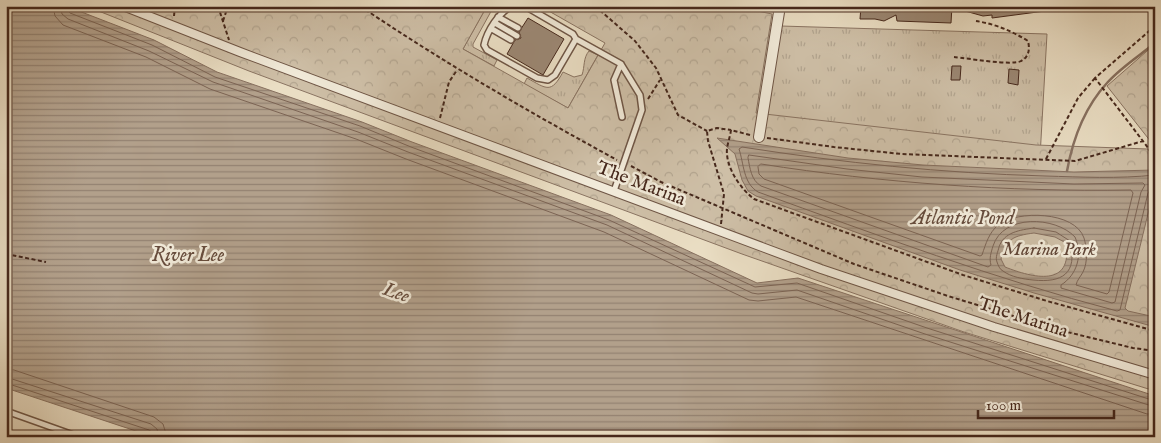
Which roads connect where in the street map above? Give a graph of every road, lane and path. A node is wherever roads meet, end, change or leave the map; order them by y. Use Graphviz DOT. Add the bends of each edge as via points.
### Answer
graph roads {
  1 [pos="123,6"];
  2 [pos="218,6"];
  3 [pos="228,6"];
  4 [pos="360,6"];
  5 [pos="512,6"];
  6 [pos="525,6"];
  7 [pos="595,6"];
  8 [pos="780,6"];
  9 [pos="498,17"];
  10 [pos="223,21"];
  11 [pos="976,22"];
  12 [pos="493,26"];
  13 [pos="1155,26"];
  14 [pos="518,28"];
  15 [pos="517,36"];
  16 [pos="576,39"];
  17 [pos="511,40"];
  18 [pos="231,48"];
  19 [pos="954,56"];
  20 [pos="621,64"];
  21 [pos="457,70"];
  22 [pos="1096,78"];
  23 [pos="661,79"];
  24 [pos="642,110"];
  25 [pos="622,117"];
  26 [pos="439,126"];
  27 [pos="731,130"];
  28 [pos="707,131"];
  29 [pos="759,137"];
  30 [pos="1143,140"];
  31 [pos="1155,157"];
  32 [pos="1046,160"];
  33 [pos="623,163"];
  34 [pos="614,191"];
  35 [pos="724,208"];
  36 [pos="718,230"];
  37 [pos="6,254"];
  38 [pos="46,262"];
  39 [pos="1155,331"];
  40 [pos="1155,351"];
  41 [pos="1155,375"];
  42 [pos="6,411"];
  43 [pos="71,435"];
  44 [pos="79,437"];
  1 -- 18 [label="street, The Marina"];
  2 -- 10 [label="path"];
  3 -- 10 [label="path"];
  4 -- 21 [label="path"];
  5 -- 9 [label="lane"];
  6 -- 16 [label="lane" via="573,34"];
  7 -- 23 [label="path" via="635,41"];
  8 -- 29 [label="street"];
  9 -- 12 [label="lane"];
  9 -- 14 [label="lane"];
  10 -- 18 [label="path"];
  11 -- 19 [label="path" via="1016,33 1028,41 1027,56 1013,63"];
  12 -- 15 [label="lane"];
  12 -- 16 [label="lane" via="485,41 486,50 543,80 554,75"];
  12 -- 17 [label="lane"];
  13 -- 22 [label="path"];
  16 -- 20 [label="lane"];
  18 -- 26 [label="street, The Marina"];
  20 -- 24 [label="lane" via="640,95"];
  20 -- 25 [label="lane" via="614,80"];
  21 -- 26 [label="path" via="449,82"];
  21 -- 33 [label="path"];
  22 -- 30 [label="path"];
  22 -- 32 [label="path" via="1078,98"];
  23 -- 24 [label="path"];
  23 -- 28 [label="path" via="678,115"];
  24 -- 33 [label="lane"];
  26 -- 34 [label="street, The Marina"];
  27 -- 28 [label="path" via="717,128"];
  27 -- 29 [label="path"];
  27 -- 39 [label="path" via="726,153 734,175 754,199 963,275"];
  28 -- 35 [label="path" via="724,194"];
  29 -- 32 [label="path" via="902,154"];
  30 -- 31 [label="path"];
  30 -- 32 [label="path" via="1075,161"];
  33 -- 34 [label="lane"];
  33 -- 35 [label="path"];
  34 -- 36 [label="street, The Marina"];
  35 -- 36 [label="path"];
  35 -- 40 [label="path" via="854,264 948,296 1059,330"];
  36 -- 41 [label="street, The Marina" via="821,269 994,327"];
  37 -- 38 [label="path"];
  42 -- 43 [label="lane"];
  43 -- 44 [label="lane"];
}
